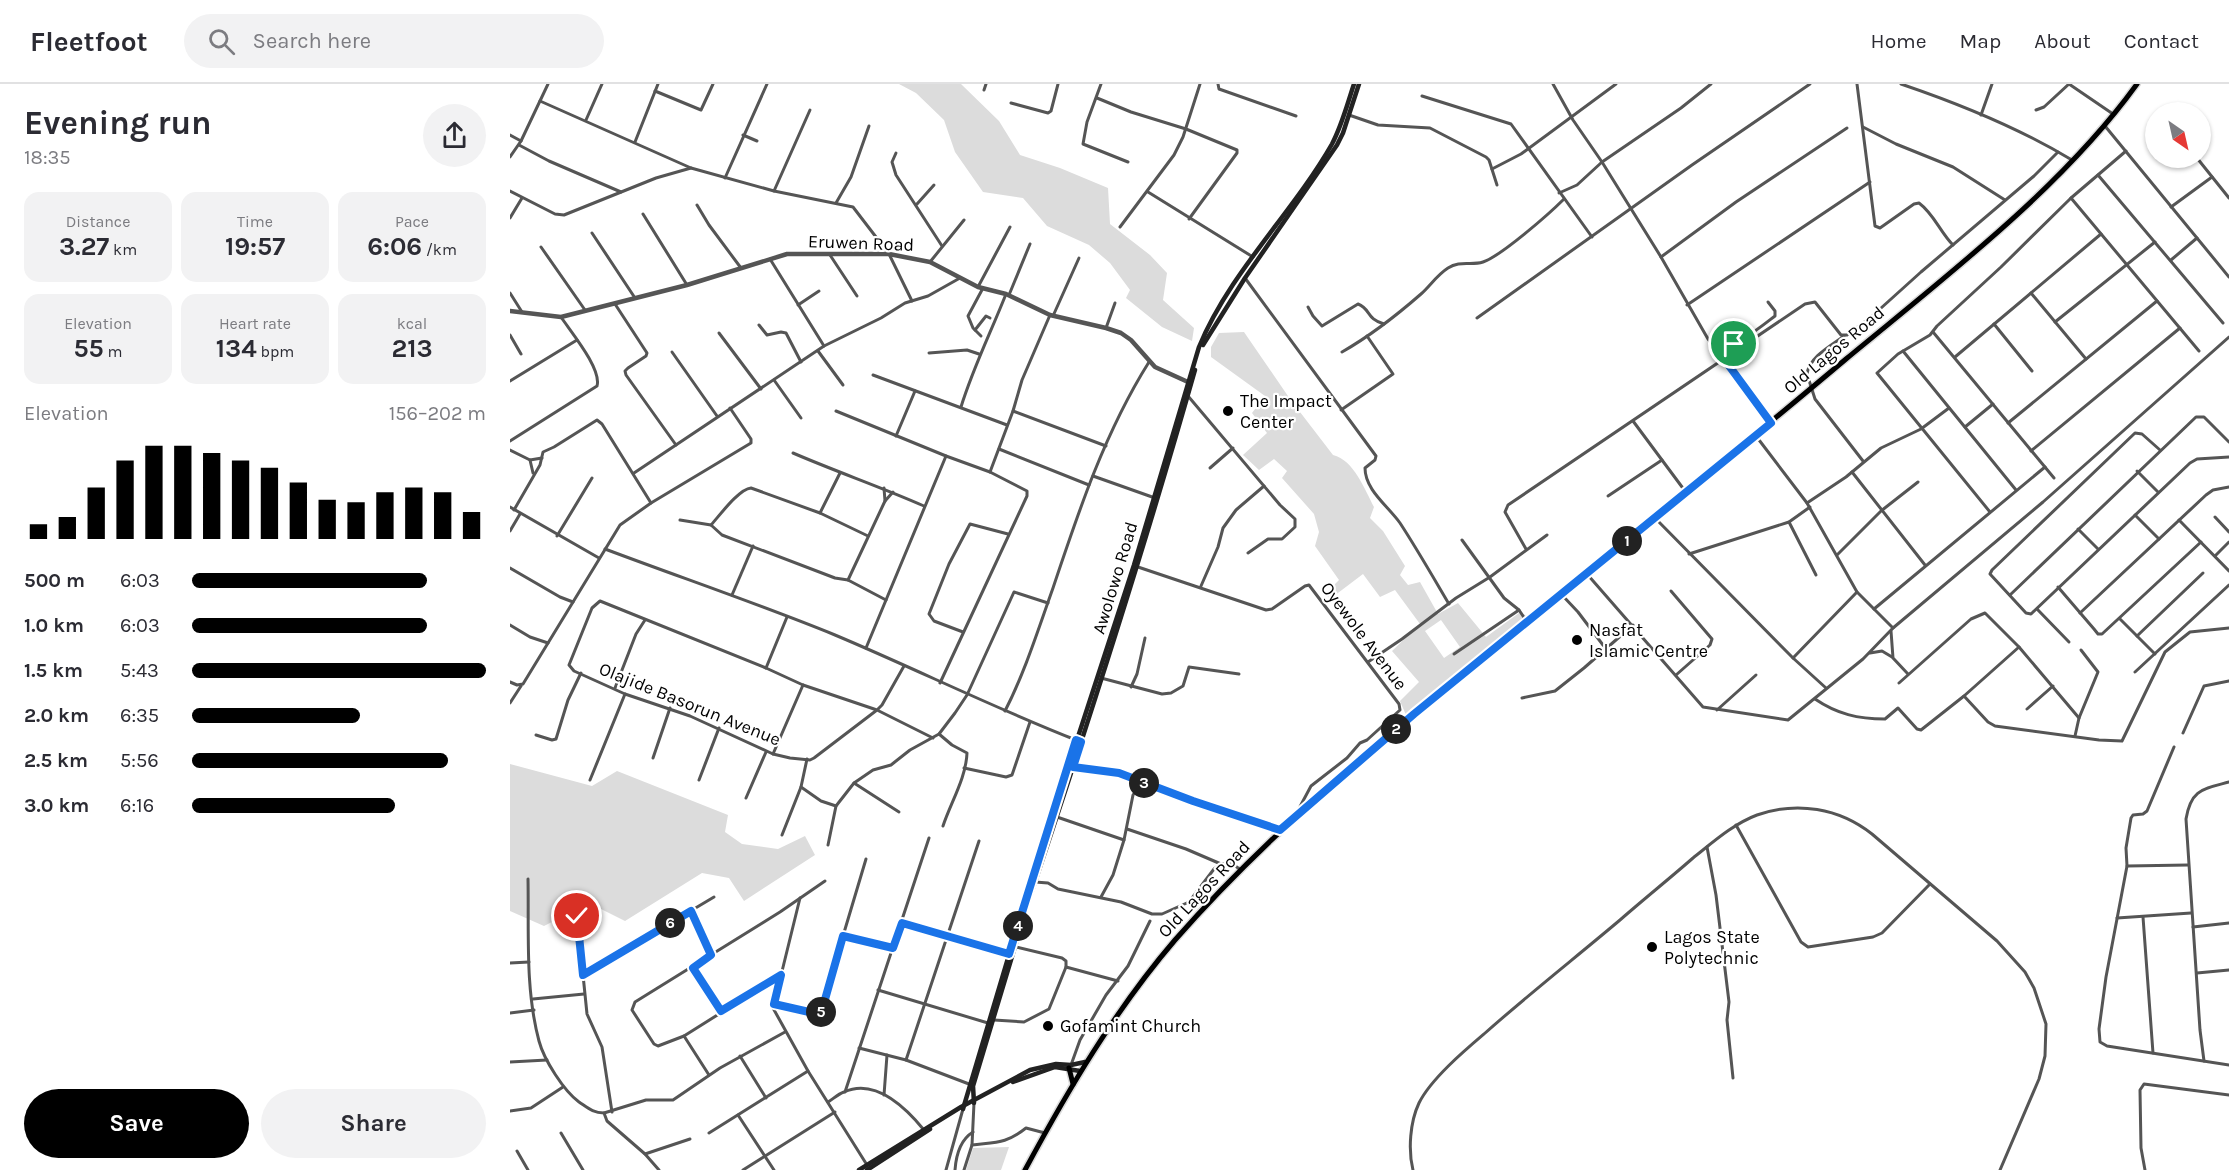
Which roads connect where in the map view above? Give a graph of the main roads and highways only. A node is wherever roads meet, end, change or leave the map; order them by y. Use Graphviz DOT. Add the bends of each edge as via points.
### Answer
graph roads {
  1 [pos="1354,84"];
  2 [pos="1359,84"];
  3 [pos="2136,84"];
  4 [pos="1203,341"];
  5 [pos="1200,348"];
  6 [pos="1079,741"];
  7 [pos="1085,1062"];
  8 [pos="1070,1067"];
  9 [pos="1080,1071"];
  10 [pos="1072,1084"];
  11 [pos="974,1101"];
  12 [pos="963,1107"];
  13 [pos="867,1168"];
  14 [pos="860,1170"];
  15 [pos="1025,1170"];
  1 -- 4 [label="main road, Awolowo Road" via="1333,142 1253,257"];
  2 -- 4 [label="main road, Awolowo Road" via="1337,145"];
  3 -- 7 [label="main road, Old Lagos Road" via="2072,160 1994,235 1295,816 1175,941"];
  4 -- 5 [label="main road, Awolowo Road"];
  5 -- 6 [label="main road, Awolowo Road"];
  5 -- 6 [label="main road, Awolowo Road" via="1138,567"];
  6 -- 11 [label="main road, Awolowo Road" via="973,1086"];
  6 -- 12 [label="main road, Awolowo Road"];
  7 -- 8 [label="main road"];
  7 -- 9 [label="main road, Old Lagos Road"];
  8 -- 9 [label="main road"];
  8 -- 10 [label="main road"];
  8 -- 11 [label="main road" via="1037,1072"];
  9 -- 10 [label="main road, Old Lagos Road"];
  10 -- 15 [label="main road, Old Lagos Road"];
  11 -- 12 [label="main road"];
  12 -- 13 [label="main road"];
  12 -- 13 [label="main road"];
  13 -- 14 [label="main road"];
}
